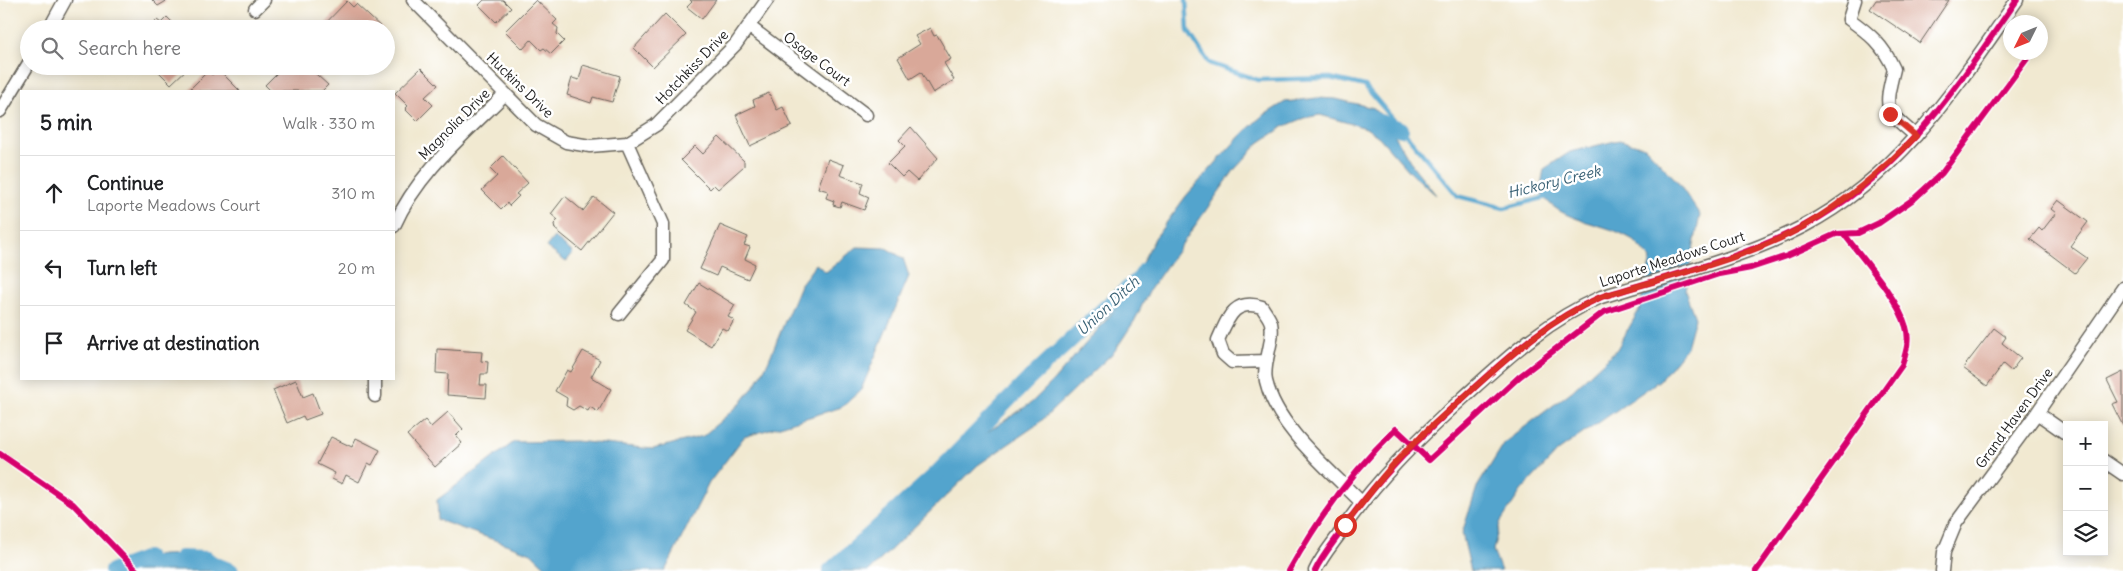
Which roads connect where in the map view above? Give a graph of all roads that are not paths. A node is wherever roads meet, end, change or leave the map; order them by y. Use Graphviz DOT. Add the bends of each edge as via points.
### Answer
graph roads {
  1 [pos="66,0"];
  2 [pos="413,0"];
  3 [pos="767,0"];
  4 [pos="1855,0"];
  5 [pos="2017,0"];
  6 [pos="54,20"];
  7 [pos="750,26"];
  8 [pos="22,75"];
  9 [pos="505,94"];
  10 [pos="0,111"];
  11 [pos="866,115"];
  12 [pos="1916,136"];
  13 [pos="627,143"];
  14 [pos="395,224"];
  15 [pos="2123,288"];
  16 [pos="619,314"];
  17 [pos="1267,362"];
  18 [pos="376,380"];
  19 [pos="375,396"];
  20 [pos="2037,413"];
  21 [pos="2063,431"];
  22 [pos="2108,464"];
  23 [pos="2123,474"];
  24 [pos="1362,503"];
  25 [pos="1315,571"];
  26 [pos="1942,571"];
  1 -- 6 [label="street"];
  2 -- 9 [label="street, Huckins Drive"];
  3 -- 7 [label="street, Hotchkiss Drive"];
  4 -- 12 [label="street" via="1849,18 1886,51 1894,69 1886,97 1890,114"];
  5 -- 12 [label="street, Laporte Meadows Court" via="1941,109"];
  7 -- 11 [label="street, Osage Court"];
  7 -- 13 [label="street, Hotchkiss Drive" via="669,112 641,136"];
  8 -- 10 [label="street"];
  9 -- 13 [label="street, Huckins Drive" via="536,125 555,138 575,145"];
  9 -- 14 [label="street, Magnolia Drive" via="421,178"];
  12 -- 24 [label="street, Laporte Meadows Court" via="1882,171 1805,225 1725,259 1601,297 1578,307 1526,341 1412,444"];
  13 -- 16 [label="street" via="663,224 663,260"];
  15 -- 20 [label="street, Grand Haven Drive"];
  17 -- 17 [label="street" via="1272,323 1262,307 1249,303 1238,306 1218,340 1223,354 1232,362"];
  17 -- 24 [label="street" via="1265,379 1275,408"];
  18 -- 19 [label="street"];
  20 -- 21 [label="street"];
  20 -- 26 [label="street, Grand Haven Drive" via="1956,523 1944,552"];
  22 -- 23 [label="street"];
  24 -- 25 [label="street, Laporte Meadows Court"];
}
